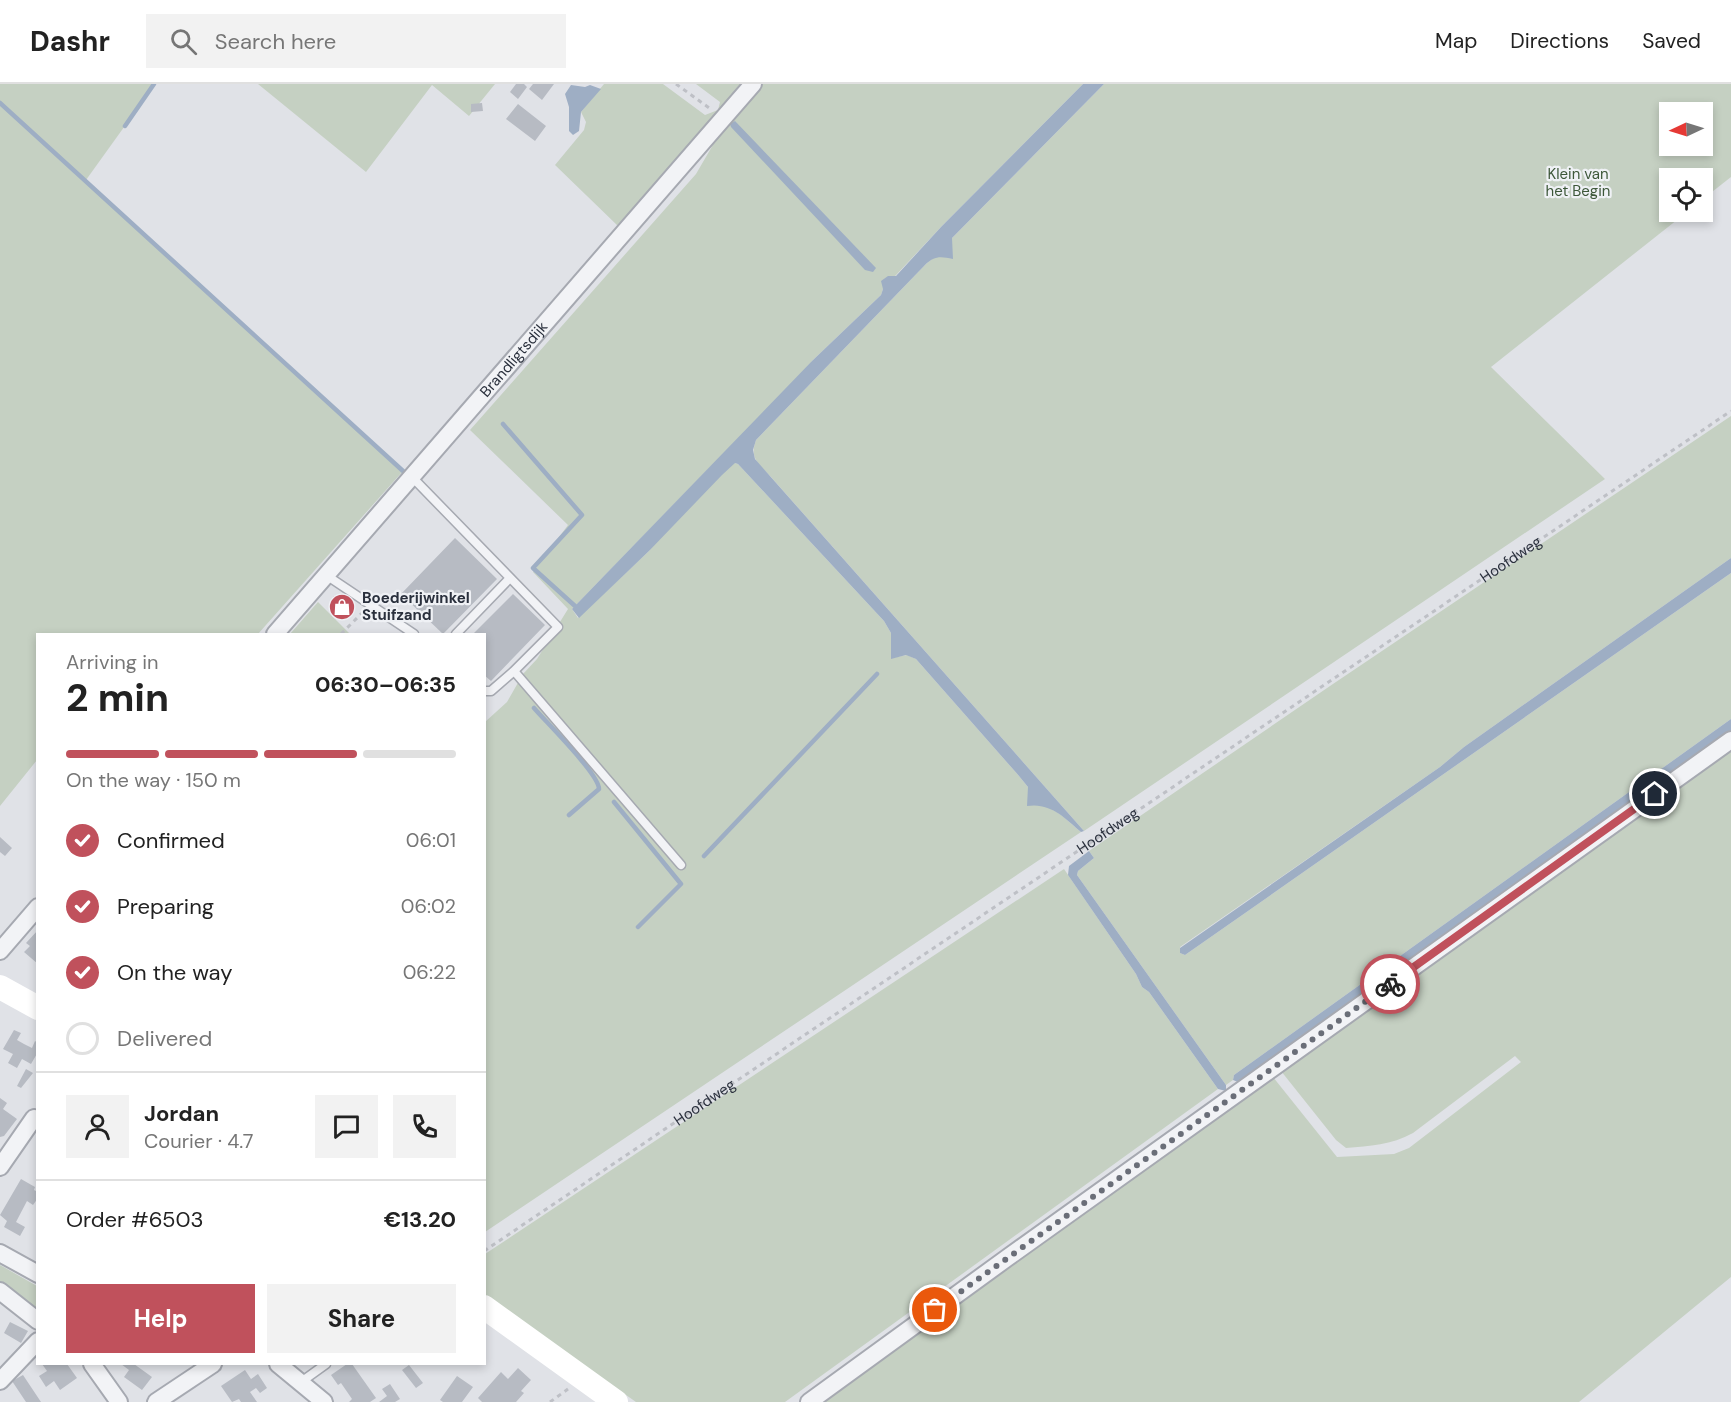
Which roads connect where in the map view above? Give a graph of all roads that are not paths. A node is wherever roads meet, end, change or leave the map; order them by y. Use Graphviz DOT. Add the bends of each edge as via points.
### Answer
graph roads {
  1 [pos="753,84"];
  2 [pos="412,477"];
  3 [pos="326,575"];
  4 [pos="510,578"];
  5 [pos="275,633"];
  6 [pos="413,633"];
  7 [pos="457,633"];
  8 [pos="514,671"];
  9 [pos="486,691"];
  10 [pos="1731,740"];
  11 [pos="681,865"];
  12 [pos="36,910"];
  13 [pos="0,951"];
  14 [pos="0,987"];
  15 [pos="36,1007"];
  16 [pos="34,1119"];
  17 [pos="0,1167"];
  18 [pos="0,1253"];
  19 [pos="36,1273"];
  20 [pos="0,1291"];
  21 [pos="486,1308"];
  22 [pos="36,1319"];
  23 [pos="36,1343"];
  24 [pos="93,1365"];
  25 [pos="212,1365"];
  26 [pos="279,1365"];
  27 [pos="325,1365"];
  28 [pos="0,1381"];
  29 [pos="301,1382"];
  30 [pos="119,1402"];
  31 [pos="156,1402"];
  32 [pos="324,1402"];
  33 [pos="616,1402"];
  34 [pos="809,1402"];
  1 -- 2 [label="street, Brandligtsdijk"];
  2 -- 3 [label="street, Brandligtsdijk"];
  2 -- 4 [label="lane"];
  3 -- 5 [label="street, Brandligtsdijk"];
  3 -- 6 [label="lane"];
  4 -- 7 [label="lane"];
  4 -- 8 [label="lane" via="558,627"];
  8 -- 9 [label="lane"];
  8 -- 11 [label="lane"];
  10 -- 34 [label="street"];
  12 -- 13 [label="street"];
  14 -- 15 [label="street"];
  16 -- 17 [label="street"];
  18 -- 19 [label="street"];
  20 -- 22 [label="street"];
  21 -- 33 [label="street"];
  23 -- 28 [label="street"];
  24 -- 30 [label="street"];
  25 -- 31 [label="street"];
  26 -- 29 [label="street"];
  27 -- 29 [label="lane"];
  29 -- 32 [label="street"];
}
